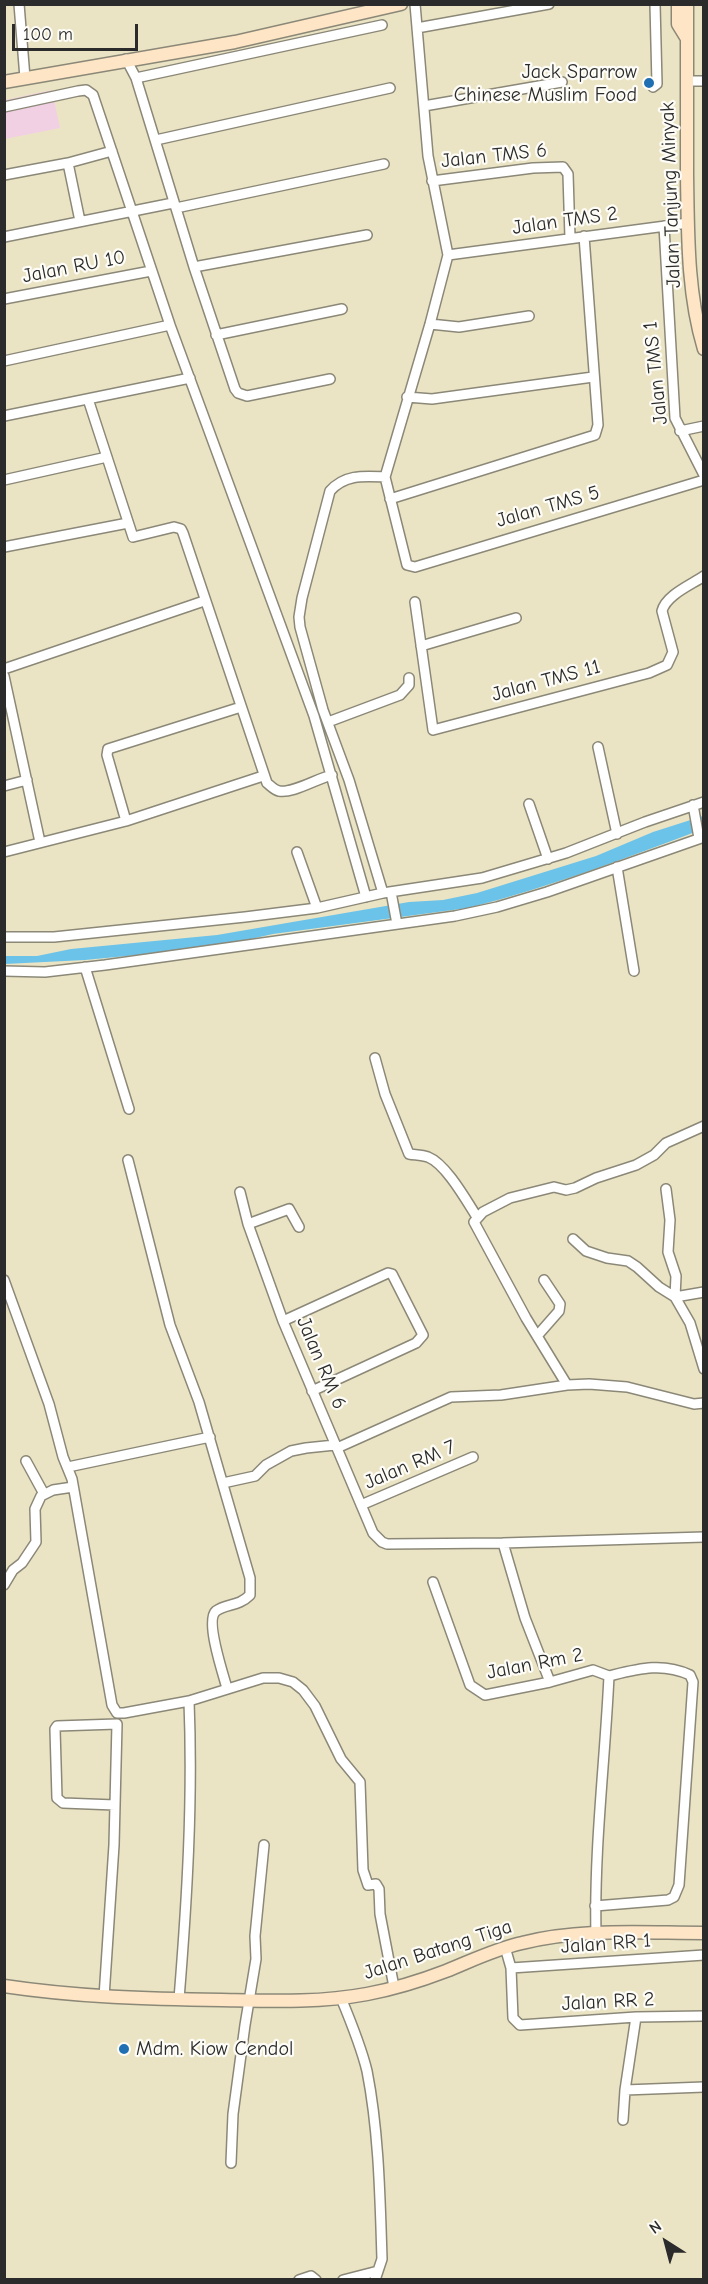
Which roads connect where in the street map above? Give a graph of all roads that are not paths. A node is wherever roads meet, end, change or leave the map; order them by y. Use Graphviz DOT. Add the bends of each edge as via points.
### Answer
graph roads {
  1 [pos="19,4"];
  2 [pos="401,4"];
  3 [pos="415,4"];
  4 [pos="549,4"];
  5 [pos="655,4"];
  6 [pos="678,4"];
  7 [pos="687,4"];
  8 [pos="382,25"];
  9 [pos="417,28"];
  10 [pos="686,38"];
  11 [pos="126,59"];
  12 [pos="25,78"];
  13 [pos="136,78"];
  14 [pos="688,81"];
  15 [pos="704,81"];
  16 [pos="4,82"];
  17 [pos="562,82"];
  18 [pos="653,87"];
  19 [pos="390,88"];
  20 [pos="423,106"];
  21 [pos="4,107"];
  22 [pos="156,140"];
  23 [pos="112,151"];
  24 [pos="68,163"];
  25 [pos="384,164"];
  26 [pos="4,175"];
  27 [pos="432,181"];
  28 [pos="174,205"];
  29 [pos="134,211"];
  30 [pos="80,221"];
  31 [pos="688,223"];
  32 [pos="664,226"];
  33 [pos="367,235"];
  34 [pos="4,237"];
  35 [pos="584,237"];
  36 [pos="570,238"];
  37 [pos="448,255"];
  38 [pos="194,267"];
  39 [pos="151,271"];
  40 [pos="4,299"];
  41 [pos="342,309"];
  42 [pos="529,316"];
  43 [pos="430,324"];
  44 [pos="170,325"];
  45 [pos="216,335"];
  46 [pos="704,349"];
  47 [pos="4,361"];
  48 [pos="593,377"];
  49 [pos="190,378"];
  50 [pos="330,379"];
  51 [pos="407,397"];
  52 [pos="88,399"];
  53 [pos="4,417"];
  54 [pos="704,426"];
  55 [pos="680,431"];
  56 [pos="107,457"];
  57 [pos="704,475"];
  58 [pos="385,477"];
  59 [pos="4,480"];
  60 [pos="704,480"];
  61 [pos="390,499"];
  62 [pos="128,523"];
  63 [pos="4,547"];
  64 [pos="704,576"];
  65 [pos="204,601"];
  66 [pos="415,602"];
  67 [pos="516,618"];
  68 [pos="421,646"];
  69 [pos="4,669"];
  70 [pos="4,676"];
  71 [pos="409,678"];
  72 [pos="317,687"];
  73 [pos="305,692"];
  74 [pos="241,707"];
  75 [pos="328,722"];
  76 [pos="598,747"];
  77 [pos="332,775"];
  78 [pos="263,776"];
  79 [pos="27,780"];
  80 [pos="4,786"];
  81 [pos="704,802"];
  82 [pos="529,804"];
  83 [pos="693,807"];
  84 [pos="126,821"];
  85 [pos="617,834"];
  86 [pos="700,836"];
  87 [pos="40,842"];
  88 [pos="4,852"];
  89 [pos="297,852"];
  90 [pos="548,859"];
  91 [pos="617,867"];
  92 [pos="389,893"];
  93 [pos="366,897"];
  94 [pos="317,908"];
  95 [pos="397,921"];
  96 [pos="4,937"];
  97 [pos="85,967"];
  98 [pos="4,971"];
  99 [pos="634,971"];
  100 [pos="375,1058"];
  101 [pos="129,1109"];
  102 [pos="704,1126"];
  103 [pos="128,1160"];
  104 [pos="666,1189"];
  105 [pos="240,1192"];
  106 [pos="477,1217"];
  107 [pos="248,1224"];
  108 [pos="299,1227"];
  109 [pos="573,1239"];
  110 [pos="4,1280"];
  111 [pos="544,1280"];
  112 [pos="704,1292"];
  113 [pos="675,1297"];
  114 [pos="283,1321"];
  115 [pos="537,1336"];
  116 [pos="701,1352"];
  117 [pos="704,1369"];
  118 [pos="567,1385"];
  119 [pos="312,1391"];
  120 [pos="704,1403"];
  121 [pos="210,1437"];
  122 [pos="336,1447"];
  123 [pos="473,1457"];
  124 [pos="26,1461"];
  125 [pos="68,1467"];
  126 [pos="223,1483"];
  127 [pos="73,1487"];
  128 [pos="44,1494"];
  129 [pos="361,1505"];
  130 [pos="704,1537"];
  131 [pos="503,1543"];
  132 [pos="434,1582"];
  133 [pos="4,1585"];
  134 [pos="609,1676"];
  135 [pos="550,1682"];
  136 [pos="227,1688"];
  137 [pos="189,1701"];
  138 [pos="117,1713"];
  139 [pos="117,1724"];
  140 [pos="114,1805"];
  141 [pos="264,1845"];
  142 [pos="595,1906"];
  143 [pos="704,1933"];
  144 [pos="596,1934"];
  145 [pos="505,1947"];
  146 [pos="704,1956"];
  147 [pos="511,1968"];
  148 [pos="4,1986"];
  149 [pos="394,1987"];
  150 [pos="104,1997"];
  151 [pos="341,1998"];
  152 [pos="179,2000"];
  153 [pos="250,2001"];
  154 [pos="704,2016"];
  155 [pos="636,2017"];
  156 [pos="704,2087"];
  157 [pos="625,2090"];
  158 [pos="623,2120"];
  159 [pos="231,2163"];
  160 [pos="377,2275"];
  161 [pos="299,2280"];
  162 [pos="316,2280"];
  163 [pos="343,2280"];
  1 -- 12 [label="street"];
  2 -- 11 [label="main road" via="235,42"];
  3 -- 9 [label="street"];
  4 -- 9 [label="street"];
  5 -- 18 [label="street" via="657,84"];
  6 -- 10 [label="main road, Jalan Tanjung Minyak" via="678,24"];
  7 -- 10 [label="main road, Jalan Tanjung Minyak"];
  8 -- 13 [label="street"];
  9 -- 20 [label="street"];
  10 -- 14 [label="main road, Jalan Tanjung Minyak"];
  11 -- 12 [label="main road"];
  11 -- 13 [label="street"];
  12 -- 16 [label="main road"];
  13 -- 22 [label="street"];
  14 -- 15 [label="street"];
  14 -- 31 [label="main road, Jalan Tanjung Minyak"];
  17 -- 20 [label="street"];
  19 -- 22 [label="street"];
  20 -- 27 [label="street"];
  21 -- 23 [label="street" via="86,90 93,95"];
  22 -- 28 [label="street"];
  23 -- 24 [label="street"];
  23 -- 29 [label="street"];
  24 -- 26 [label="street"];
  24 -- 30 [label="street"];
  25 -- 28 [label="street"];
  27 -- 36 [label="street, Jalan TMS 6" via="563,167 568,174"];
  27 -- 37 [label="street"];
  28 -- 29 [label="street"];
  28 -- 38 [label="street"];
  29 -- 30 [label="street"];
  29 -- 39 [label="street"];
  30 -- 34 [label="street"];
  31 -- 32 [label="street, Jalan TMS 2"];
  31 -- 46 [label="main road, Jalan Tanjung Minyak" via="691,284"];
  32 -- 35 [label="street, Jalan TMS 2"];
  32 -- 55 [label="street, Jalan TMS 1" via="675,418"];
  33 -- 38 [label="street"];
  35 -- 36 [label="street, Jalan TMS 2"];
  35 -- 48 [label="street"];
  36 -- 37 [label="street, Jalan TMS 2"];
  37 -- 43 [label="street"];
  38 -- 45 [label="street"];
  39 -- 40 [label="street, Jalan RU 10"];
  39 -- 44 [label="street"];
  41 -- 45 [label="street"];
  42 -- 43 [label="street" via="459,327"];
  43 -- 51 [label="street"];
  44 -- 47 [label="street"];
  44 -- 49 [label="street"];
  45 -- 50 [label="street" via="241,394"];
  48 -- 51 [label="street" via="432,399"];
  48 -- 61 [label="street" via="598,425 595,435"];
  49 -- 52 [label="street"];
  49 -- 73 [label="street"];
  51 -- 58 [label="street"];
  52 -- 53 [label="street"];
  52 -- 56 [label="street"];
  54 -- 55 [label="street"];
  55 -- 57 [label="street, Jalan TMS 1"];
  56 -- 59 [label="street"];
  56 -- 62 [label="street"];
  58 -- 61 [label="street"];
  58 -- 72 [label="street" via="348,477 330,491 299,617"];
  60 -- 61 [label="street, Jalan TMS 5" via="415,567 405,562"];
  62 -- 63 [label="street"];
  62 -- 65 [label="street" via="136,538 174,527 181,529"];
  64 -- 68 [label="street, Jalan TMS 11" via="663,606 673,652 667,665 650,673 433,730"];
  65 -- 69 [label="street"];
  65 -- 74 [label="street"];
  66 -- 68 [label="street"];
  67 -- 68 [label="street"];
  70 -- 79 [label="street"];
  71 -- 75 [label="street" via="409,685 400,695"];
  72 -- 73 [label="street"];
  72 -- 75 [label="street"];
  73 -- 77 [label="street"];
  74 -- 78 [label="street"];
  74 -- 84 [label="street" via="108,749"];
  75 -- 92 [label="street"];
  76 -- 85 [label="street"];
  77 -- 78 [label="street" via="288,792 277,791"];
  77 -- 93 [label="street"];
  78 -- 84 [label="street"];
  79 -- 80 [label="street"];
  79 -- 87 [label="street"];
  81 -- 83 [label="street"];
  82 -- 90 [label="street"];
  83 -- 85 [label="street"];
  83 -- 86 [label="street"];
  84 -- 87 [label="street"];
  85 -- 90 [label="street"];
  86 -- 91 [label="street"];
  87 -- 88 [label="street"];
  89 -- 94 [label="street"];
  90 -- 92 [label="street" via="482,878"];
  91 -- 95 [label="street" via="497,907"];
  91 -- 99 [label="street"];
  92 -- 93 [label="street"];
  92 -- 95 [label="street"];
  93 -- 94 [label="street"];
  94 -- 96 [label="street" via="54,937"];
  95 -- 97 [label="street"];
  97 -- 98 [label="street" via="45,972"];
  97 -- 101 [label="street"];
  100 -- 106 [label="street" via="409,1154 436,1162"];
  102 -- 106 [label="street" via="666,1143 636,1165 575,1188 554,1187 510,1198"];
  103 -- 121 [label="street" via="170,1325"];
  104 -- 113 [label="street" via="671,1232 668,1252 676,1276"];
  105 -- 107 [label="street, Jalan RM 6"];
  106 -- 115 [label="street" via="475,1226"];
  107 -- 108 [label="street" via="290,1209"];
  107 -- 114 [label="street, Jalan RM 6"];
  109 -- 113 [label="street" via="586,1251 628,1261"];
  110 -- 125 [label="street"];
  111 -- 115 [label="street" via="560,1304 559,1311"];
  112 -- 113 [label="street"];
  113 -- 116 [label="street" via="687,1315"];
  114 -- 119 [label="street, Jalan RM 6"];
  114 -- 119 [label="street" via="385,1273 392,1274 423,1335 416,1343"];
  115 -- 118 [label="street"];
  116 -- 117 [label="street"];
  118 -- 120 [label="street" via="627,1387 694,1404"];
  118 -- 122 [label="street" via="501,1395 451,1396"];
  119 -- 122 [label="street, Jalan RM 6"];
  121 -- 125 [label="street"];
  121 -- 126 [label="street"];
  122 -- 126 [label="street" via="291,1451 255,1476"];
  122 -- 129 [label="street, Jalan RM 6"];
  123 -- 129 [label="street, Jalan RM 7"];
  124 -- 128 [label="street"];
  125 -- 127 [label="street"];
  126 -- 136 [label="street" via="250,1578 250,1595 243,1602 212,1616"];
  127 -- 128 [label="street"];
  127 -- 138 [label="street" via="110,1701"];
  128 -- 133 [label="street" via="35,1509 36,1542"];
  129 -- 131 [label="street, Jalan RM 6" via="373,1533 382,1542"];
  130 -- 131 [label="street"];
  131 -- 135 [label="street" via="525,1618"];
  132 -- 135 [label="street, Jalan Rm 2" via="470,1684 476,1691 492,1695"];
  134 -- 135 [label="street, Jalan Rm 2" via="593,1670"];
  134 -- 142 [label="street"];
  134 -- 142 [label="street, Jalan Rm 2" via="652,1666 682,1671 693,1682 679,1885 674,1897"];
  136 -- 137 [label="street"];
  136 -- 149 [label="street" via="262,1678 293,1682 315,1706 341,1759 357,1776 363,1870 368,1885 376,1884 379,1889"];
  137 -- 138 [label="street"];
  137 -- 152 [label="street" via="190,1818"];
  138 -- 139 [label="street"];
  139 -- 140 [label="street"];
  139 -- 140 [label="street" via="60,1725 55,1729 59,1801"];
  140 -- 150 [label="street"];
  141 -- 153 [label="street"];
  142 -- 144 [label="street"];
  143 -- 144 [label="main road, Jalan Batang Tiga"];
  144 -- 145 [label="main road, Jalan Batang Tiga"];
  145 -- 147 [label="street"];
  145 -- 149 [label="main road, Jalan Batang Tiga"];
  146 -- 147 [label="street, Jalan RR 1"];
  147 -- 155 [label="street, Jalan RR 2" via="513,2018 520,2025"];
  148 -- 150 [label="main road, Jalan Batang Tiga"];
  149 -- 151 [label="main road, Jalan Batang Tiga"];
  150 -- 152 [label="main road, Jalan Batang Tiga"];
  151 -- 153 [label="main road, Jalan Batang Tiga"];
  151 -- 160 [label="street" via="357,2038 374,2116 382,2259"];
  152 -- 153 [label="main road, Jalan Batang Tiga"];
  153 -- 159 [label="street" via="233,2114"];
  154 -- 155 [label="street, Jalan RR 2"];
  155 -- 157 [label="street"];
  156 -- 157 [label="street"];
  157 -- 158 [label="street"];
  160 -- 163 [label="street"];
  161 -- 162 [label="street" via="311,2276"];
}
